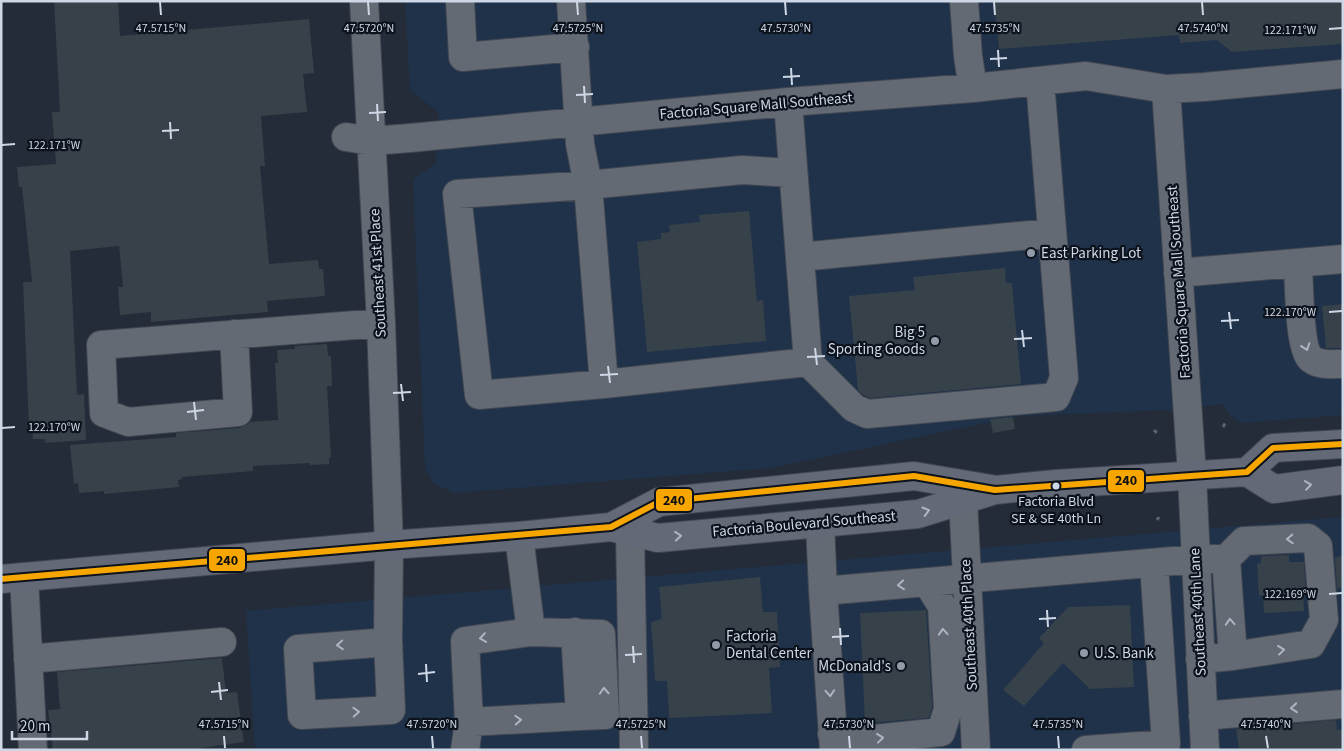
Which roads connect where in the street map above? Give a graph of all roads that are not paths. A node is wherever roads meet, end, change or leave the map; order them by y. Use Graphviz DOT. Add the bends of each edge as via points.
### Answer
graph roads {
  1 [pos="364,1"];
  2 [pos="460,1"];
  3 [pos="572,1"];
  4 [pos="964,1"];
  5 [pos="576,47"];
  6 [pos="1343,74"];
  7 [pos="1040,82"];
  8 [pos="973,88"];
  9 [pos="1166,88"];
  10 [pos="788,102"];
  11 [pos="579,121"];
  12 [pos="358,139"];
  13 [pos="793,173"];
  14 [pos="588,185"];
  15 [pos="1051,233"];
  16 [pos="800,258"];
  17 [pos="1343,258"];
  18 [pos="1298,263"];
  19 [pos="1178,273"];
  20 [pos="381,323"];
  21 [pos="234,334"];
  22 [pos="808,362"];
  23 [pos="1343,364"];
  24 [pos="604,384"];
  25 [pos="1343,444"];
  26 [pos="1248,472"];
  27 [pos="1192,475"];
  28 [pos="1343,480"];
  29 [pos="995,490"];
  30 [pos="963,500"];
  31 [pos="820,523"];
  32 [pos="620,530"];
  33 [pos="519,536"];
  34 [pos="389,545"];
  35 [pos="1196,559"];
  36 [pos="1226,559"];
  37 [pos="1154,563"];
  38 [pos="12,578"];
  39 [pos="967,579"];
  40 [pos="927,582"];
  41 [pos="823,591"];
  42 [pos="531,632"];
  43 [pos="388,640"];
  44 [pos="222,642"];
  45 [pos="1233,656"];
  46 [pos="28,659"];
  47 [pos="1200,659"];
  48 [pos="1343,704"];
  49 [pos="1203,716"];
  50 [pos="469,722"];
  51 [pos="833,742"];
  52 [pos="34,750"];
  53 [pos="465,750"];
  54 [pos="634,750"];
  55 [pos="976,750"];
  56 [pos="1086,750"];
  57 [pos="1205,750"];
  1 -- 12 [label="street, Southeast 41st Place"];
  2 -- 5 [label="street" via="463,57"];
  3 -- 5 [label="street"];
  4 -- 8 [label="street"];
  5 -- 11 [label="street"];
  6 -- 9 [label="street, Factoria Square Mall Southeast"];
  7 -- 8 [label="street, Factoria Square Mall Southeast"];
  7 -- 9 [label="street, Factoria Square Mall Southeast" via="1086,76"];
  7 -- 15 [label="street"];
  8 -- 10 [label="street, Factoria Square Mall Southeast"];
  9 -- 19 [label="street, Factoria Square Mall Southeast"];
  10 -- 11 [label="street, Factoria Square Mall Southeast"];
  10 -- 13 [label="street"];
  11 -- 12 [label="street, Factoria Square Mall Southeast"];
  11 -- 14 [label="street"];
  12 -- 20 [label="street, Southeast 41st Place"];
  13 -- 14 [label="street" via="742,170"];
  13 -- 16 [label="street"];
  14 -- 24 [label="street"];
  14 -- 24 [label="street" via="457,194 479,395"];
  15 -- 16 [label="street"];
  15 -- 22 [label="street" via="1064,378 1056,397 867,414 854,408"];
  16 -- 22 [label="street"];
  17 -- 18 [label="street"];
  18 -- 19 [label="street"];
  18 -- 23 [label="street, one-way" via="1304,345 1310,358 1325,365"];
  19 -- 27 [label="street, Factoria Square Mall Southeast"];
  20 -- 21 [label="street"];
  20 -- 34 [label="street, Southeast 41st Place"];
  21 -- 21 [label="street" via="101,344 104,413 128,422 238,412"];
  22 -- 24 [label="street"];
  25 -- 26 [label="main road" via="1273,448"];
  26 -- 27 [label="main road, Factoria Boulevard Southeast"];
  26 -- 28 [label="main road, one-way" via="1274,489"];
  27 -- 29 [label="main road, Factoria Boulevard Southeast"];
  27 -- 35 [label="street, Southeast 40th Lane"];
  29 -- 30 [label="main road, Factoria Boulevard Southeast"];
  29 -- 32 [label="main road, Factoria Boulevard Southeast" via="914,476 659,502"];
  31 -- 30 [label="main road, Factoria Boulevard Southeast, one-way" via="918,514"];
  30 -- 39 [label="street, Southeast 40th Place"];
  32 -- 31 [label="main road, Factoria Boulevard Southeast, one-way" via="658,538"];
  31 -- 41 [label="street"];
  32 -- 33 [label="main road, Factoria Boulevard Southeast"];
  32 -- 54 [label="street"];
  33 -- 34 [label="main road, Factoria Boulevard Southeast"];
  33 -- 42 [label="street"];
  34 -- 38 [label="main road, Factoria Boulevard Southeast"];
  34 -- 43 [label="street, Southeast 41st Place"];
  35 -- 36 [label="street"];
  35 -- 37 [label="street"];
  35 -- 47 [label="street, Southeast 40th Lane"];
  45 -- 36 [label="street, one-way"];
  45 -- 36 [label="street, one-way" via="1311,644 1324,620 1318,546 1308,538 1244,542"];
  37 -- 39 [label="street"];
  37 -- 56 [label="street" via="1166,744"];
  38 -- 46 [label="street"];
  39 -- 40 [label="street"];
  39 -- 55 [label="street, Southeast 40th Place"];
  40 -- 41 [label="street, one-way"];
  51 -- 40 [label="street, one-way" via="941,732 948,709 942,606"];
  41 -- 51 [label="street, one-way"];
  42 -- 50 [label="street, one-way" via="465,641"];
  50 -- 42 [label="street, one-way" via="605,715 601,634"];
  44 -- 46 [label="street"];
  45 -- 47 [label="street"];
  46 -- 52 [label="street"];
  47 -- 49 [label="street, Southeast 40th Lane"];
  48 -- 49 [label="street, one-way"];
  49 -- 57 [label="street, Southeast 40th Lane"];
  50 -- 53 [label="street"];
}
